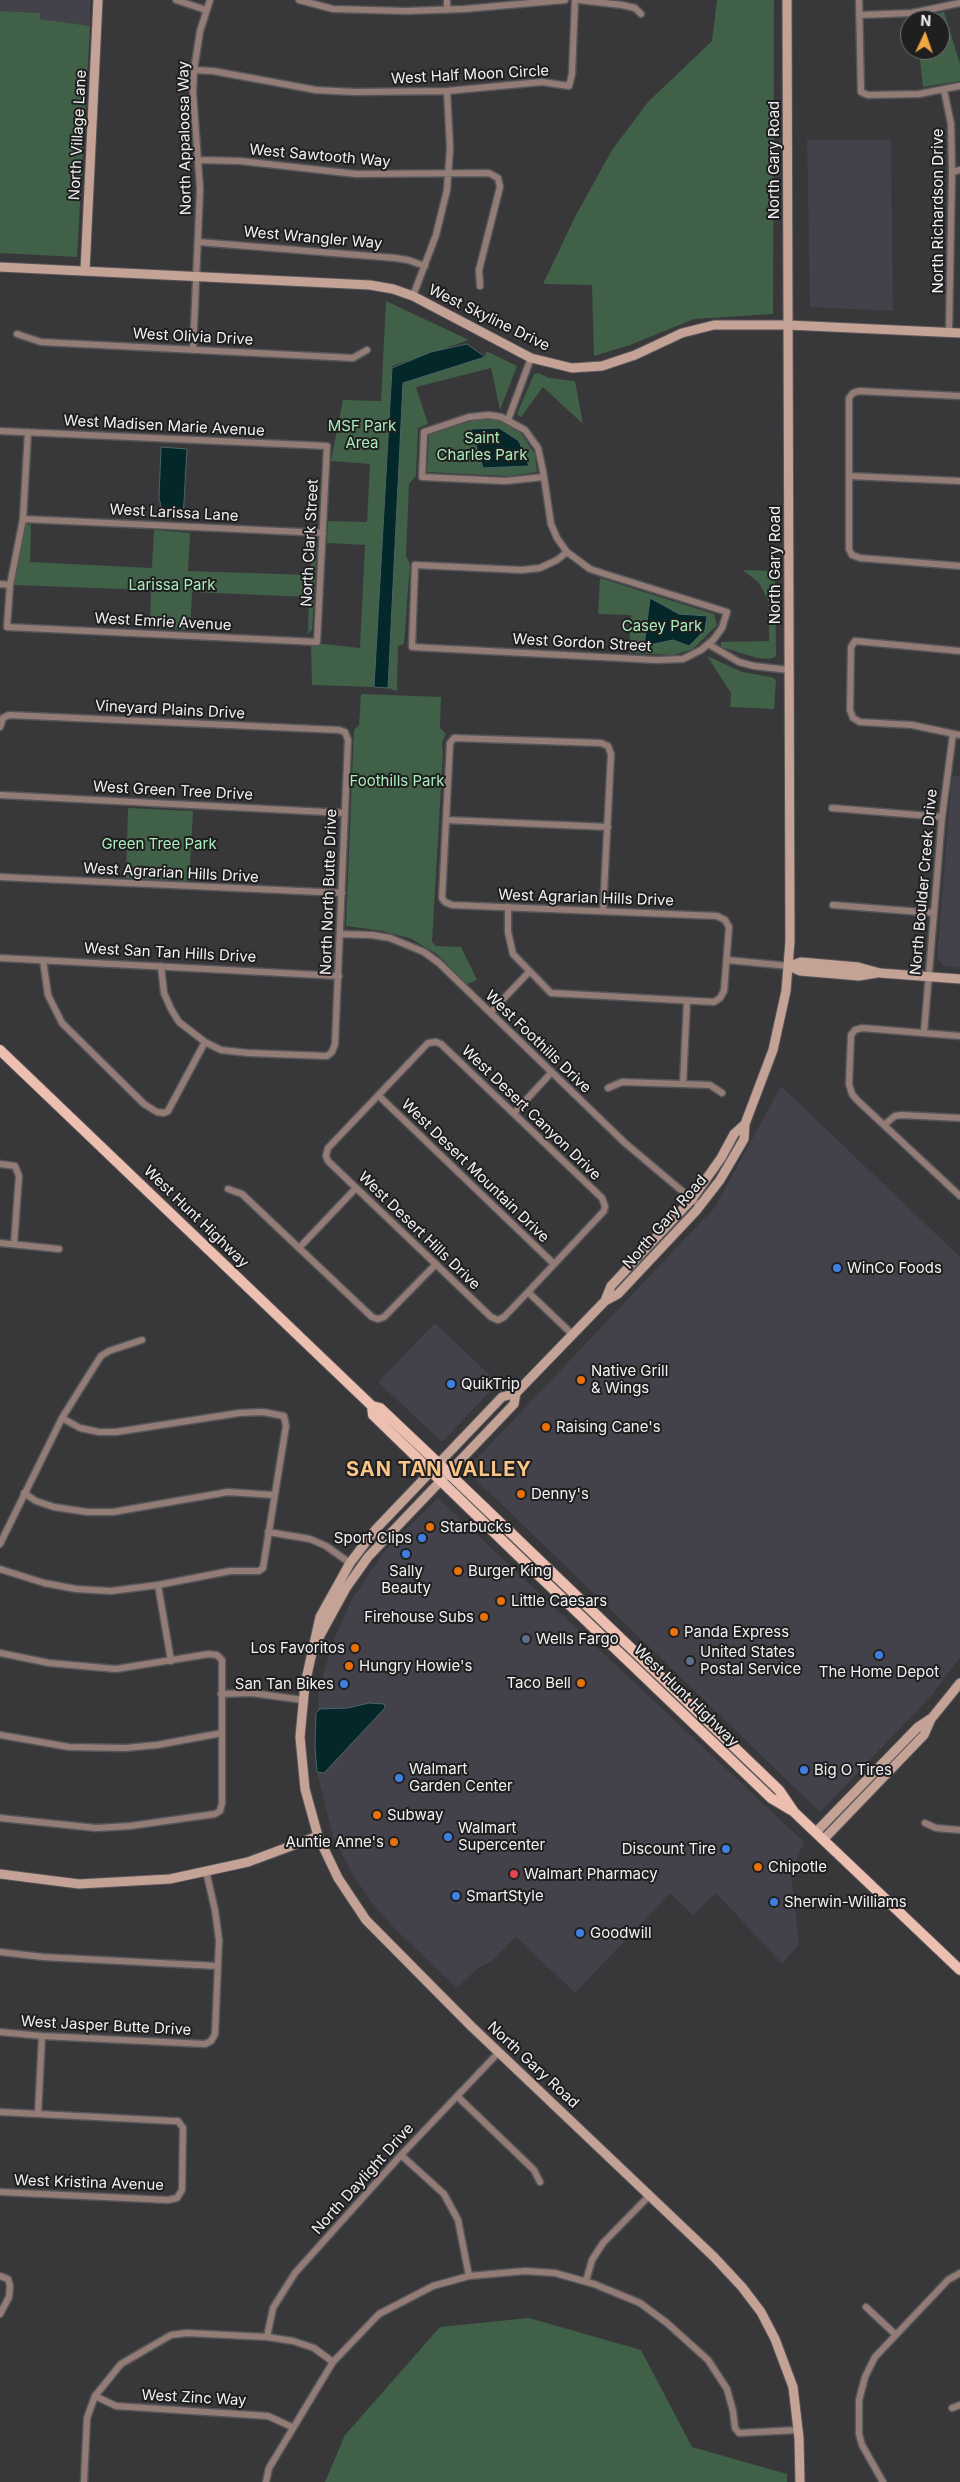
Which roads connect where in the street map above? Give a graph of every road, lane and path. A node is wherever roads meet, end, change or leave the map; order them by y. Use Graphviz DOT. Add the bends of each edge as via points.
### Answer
graph roads {
  1 [pos="98,0"];
  2 [pos="176,0"];
  3 [pos="210,0"];
  4 [pos="299,0"];
  5 [pos="446,0"];
  6 [pos="565,0"];
  7 [pos="575,0"];
  8 [pos="579,0"];
  9 [pos="787,0"];
  10 [pos="859,0"];
  11 [pos="960,3"];
  12 [pos="206,10"];
  13 [pos="447,10"];
  14 [pos="641,14"];
  15 [pos="859,15"];
  16 [pos="194,70"];
  17 [pos="960,86"];
  18 [pos="944,90"];
  19 [pos="447,91"];
  20 [pos="200,160"];
  21 [pos="960,170"];
  22 [pos="952,172"];
  23 [pos="449,174"];
  24 [pos="198,242"];
  25 [pos="960,252"];
  26 [pos="951,253"];
  27 [pos="425,266"];
  28 [pos="0,267"];
  29 [pos="85,272"];
  30 [pos="196,277"];
  31 [pos="480,286"];
  32 [pos="413,296"];
  33 [pos="788,325"];
  34 [pos="949,332"];
  35 [pos="960,333"];
  36 [pos="17,334"];
  37 [pos="193,350"];
  38 [pos="367,350"];
  39 [pos="531,358"];
  40 [pos="960,396"];
  41 [pos="508,420"];
  42 [pos="0,430"];
  43 [pos="28,432"];
  44 [pos="327,446"];
  45 [pos="849,476"];
  46 [pos="544,477"];
  47 [pos="960,481"];
  48 [pos="23,519"];
  49 [pos="323,533"];
  50 [pos="568,552"];
  51 [pos="960,566"];
  52 [pos="0,584"];
  53 [pos="10,585"];
  54 [pos="317,642"];
  55 [pos="708,644"];
  56 [pos="960,651"];
  57 [pos="789,670"];
  58 [pos="0,727"];
  59 [pos="345,732"];
  60 [pos="956,734"];
  61 [pos="0,795"];
  62 [pos="832,808"];
  63 [pos="345,812"];
  64 [pos="942,817"];
  65 [pos="447,820"];
  66 [pos="608,827"];
  67 [pos="0,877"];
  68 [pos="342,893"];
  69 [pos="834,905"];
  70 [pos="508,907"];
  71 [pos="603,911"];
  72 [pos="934,913"];
  73 [pos="340,934"];
  74 [pos="0,958"];
  75 [pos="43,960"];
  76 [pos="727,960"];
  77 [pos="161,966"];
  78 [pos="789,966"];
  79 [pos="529,972"];
  80 [pos="338,976"];
  81 [pos="928,977"];
  82 [pos="960,979"];
  83 [pos="687,1001"];
  84 [pos="491,1012"];
  85 [pos="924,1033"];
  86 [pos="960,1036"];
  87 [pos="205,1042"];
  88 [pos="0,1050"];
  89 [pos="551,1073"];
  90 [pos="684,1084"];
  91 [pos="608,1088"];
  92 [pos="722,1093"];
  93 [pos="379,1096"];
  94 [pos="514,1113"];
  95 [pos="960,1118"];
  96 [pos="745,1124"];
  97 [pos="884,1124"];
  98 [pos="0,1164"];
  99 [pos="356,1188"];
  100 [pos="228,1189"];
  101 [pos="960,1196"];
  102 [pos="692,1199"];
  103 [pos="700,1206"];
  104 [pos="0,1243"];
  105 [pos="14,1244"];
  106 [pos="299,1248"];
  107 [pos="59,1249"];
  108 [pos="436,1264"];
  109 [pos="554,1264"];
  110 [pos="528,1292"];
  111 [pos="605,1301"];
  112 [pos="572,1334"];
  113 [pos="142,1340"];
  114 [pos="516,1393"];
  115 [pos="496,1403"];
  116 [pos="62,1418"];
  117 [pos="494,1426"];
  118 [pos="434,1466"];
  119 [pos="444,1476"];
  120 [pos="24,1493"];
  121 [pos="274,1495"];
  122 [pos="268,1532"];
  123 [pos="0,1544"];
  124 [pos="350,1563"];
  125 [pos="0,1569"];
  126 [pos="158,1585"];
  127 [pos="316,1644"];
  128 [pos="0,1653"];
  129 [pos="172,1661"];
  130 [pos="960,1683"];
  131 [pos="221,1694"];
  132 [pos="303,1700"];
  133 [pos="222,1733"];
  134 [pos="720,1733"];
  135 [pos="0,1735"];
  136 [pos="712,1742"];
  137 [pos="794,1812"];
  138 [pos="0,1818"];
  139 [pos="925,1823"];
  140 [pos="960,1830"];
  141 [pos="820,1835"];
  142 [pos="318,1836"];
  143 [pos="206,1871"];
  144 [pos="0,1874"];
  145 [pos="0,1952"];
  146 [pos="217,1966"];
  147 [pos="960,1970"];
  148 [pos="0,2032"];
  149 [pos="42,2036"];
  150 [pos="499,2052"];
  151 [pos="457,2096"];
  152 [pos="0,2112"];
  153 [pos="38,2114"];
  154 [pos="400,2155"];
  155 [pos="540,2182"];
  156 [pos="0,2192"];
  157 [pos="650,2195"];
  158 [pos="960,2273"];
  159 [pos="0,2276"];
  160 [pos="469,2276"];
  161 [pos="586,2281"];
  162 [pos="866,2307"];
  163 [pos="0,2314"];
  164 [pos="896,2335"];
  165 [pos="267,2337"];
  166 [pos="333,2362"];
  167 [pos="95,2396"];
  168 [pos="960,2405"];
  169 [pos="952,2408"];
  170 [pos="292,2427"];
  171 [pos="798,2430"];
  172 [pos="84,2482"];
  173 [pos="266,2482"];
  174 [pos="800,2482"];
  175 [pos="883,2482"];
  1 -- 29 [label="street, North Village Lane"];
  2 -- 12 [label="street"];
  3 -- 12 [label="street, North Appaloosa Way"];
  4 -- 13 [label="street" via="333,9"];
  5 -- 13 [label="street"];
  6 -- 13 [label="street"];
  7 -- 19 [label="street, West Half Moon Circle" via="569,86 542,82"];
  8 -- 14 [label="street" via="622,5 635,8"];
  9 -- 33 [label="street, North Gary Road"];
  10 -- 15 [label="street"];
  11 -- 15 [label="street" via="912,13"];
  12 -- 16 [label="street, North Appaloosa Way"];
  15 -- 18 [label="street" via="861,92 868,95 919,94"];
  16 -- 19 [label="street, West Half Moon Circle" via="316,90"];
  16 -- 20 [label="street, North Appaloosa Way"];
  17 -- 18 [label="street"];
  18 -- 22 [label="street, North Richardson Drive" via="951,124"];
  19 -- 23 [label="street"];
  20 -- 23 [label="street, West Sawtooth Way" via="240,161 356,174"];
  20 -- 24 [label="street, North Appaloosa Way"];
  21 -- 22 [label="street"];
  22 -- 26 [label="street, North Richardson Drive"];
  23 -- 27 [label="street" via="443,212"];
  23 -- 31 [label="street, West Sawtooth Way" via="489,173 498,178 500,187 479,270"];
  24 -- 27 [label="street, West Wrangler Way" via="395,258"];
  24 -- 30 [label="street, North Appaloosa Way"];
  25 -- 26 [label="street"];
  26 -- 34 [label="street, North Richardson Drive"];
  27 -- 32 [label="street"];
  28 -- 29 [label="street, West Skyline Drive"];
  29 -- 30 [label="street, West Skyline Drive"];
  30 -- 32 [label="street, West Skyline Drive" via="370,285"];
  30 -- 37 [label="street, North Appaloosa Way"];
  32 -- 39 [label="street, West Skyline Drive"];
  33 -- 34 [label="street, West Skyline Drive"];
  33 -- 39 [label="street, West Skyline Drive" via="696,328 602,366 572,368"];
  33 -- 57 [label="street, North Gary Road"];
  34 -- 35 [label="street, West Skyline Drive"];
  36 -- 37 [label="street, West Olivia Drive" via="41,342"];
  37 -- 38 [label="street, West Olivia Drive" via="353,358"];
  39 -- 41 [label="street"];
  40 -- 45 [label="street" via="853,393 849,398"];
  41 -- 46 [label="street" via="525,430 538,448"];
  41 -- 46 [label="street" via="483,416 424,432 422,476 505,481"];
  42 -- 43 [label="street, West Madisen Marie Avenue"];
  43 -- 44 [label="street, West Madisen Marie Avenue"];
  43 -- 48 [label="street"];
  44 -- 49 [label="street, North Clark Street"];
  45 -- 47 [label="street"];
  45 -- 51 [label="street" via="849,549 852,555"];
  46 -- 50 [label="street" via="551,524"];
  48 -- 49 [label="street, West Larissa Lane"];
  48 -- 53 [label="street"];
  49 -- 54 [label="street, North Clark Street"];
  50 -- 55 [label="street, West Gordon Street" via="590,569 727,612 722,628"];
  50 -- 55 [label="street, West Gordon Street" via="540,568 522,570 415,565 412,647 657,660 683,659"];
  52 -- 53 [label="street"];
  53 -- 54 [label="street, West Emrie Avenue" via="8,627"];
  55 -- 57 [label="street" via="739,662"];
  56 -- 60 [label="street" via="855,641 851,646 850,710 853,718 860,722 912,725"];
  57 -- 78 [label="street, North Gary Road"];
  58 -- 59 [label="street, Vineyard Plains Drive" via="3,718 9,715"];
  59 -- 63 [label="street, North North Butte Drive" via="348,740"];
  60 -- 64 [label="street, North Boulder Creek Drive"];
  61 -- 63 [label="street, West Green Tree Drive"];
  62 -- 64 [label="street"];
  63 -- 68 [label="street, North North Butte Drive"];
  64 -- 72 [label="street, North Boulder Creek Drive"];
  65 -- 66 [label="street"];
  65 -- 66 [label="street" via="450,743 454,738 601,743 608,746 611,754"];
  65 -- 70 [label="street, West Agrarian Hills Drive" via="442,898 452,905"];
  66 -- 71 [label="street"];
  67 -- 68 [label="street, West Agrarian Hills Drive"];
  68 -- 73 [label="street, North North Butte Drive"];
  69 -- 72 [label="street"];
  70 -- 71 [label="street, West Agrarian Hills Drive"];
  70 -- 79 [label="street" via="513,954"];
  71 -- 76 [label="street, West Agrarian Hills Drive" via="717,916 725,920 728,927"];
  72 -- 81 [label="street, North Boulder Creek Drive"];
  73 -- 80 [label="street, North North Butte Drive"];
  73 -- 84 [label="street, West Foothills Drive" via="390,938 424,952"];
  74 -- 75 [label="street, West San Tan Hills Drive"];
  75 -- 77 [label="street, West San Tan Hills Drive"];
  75 -- 87 [label="street" via="48,995 62,1023 144,1104 164,1113 168,1111"];
  76 -- 78 [label="street"];
  76 -- 83 [label="street" via="724,991 720,998 714,1002"];
  77 -- 80 [label="street, West San Tan Hills Drive"];
  77 -- 87 [label="street" via="164,992 179,1022"];
  78 -- 81 [label="street" via="801,962"];
  78 -- 96 [label="street, North Gary Road" via="776,1042"];
  79 -- 83 [label="street" via="551,993 560,995"];
  79 -- 84 [label="street"];
  80 -- 87 [label="street, North North Butte Drive" via="335,1044 327,1056 221,1050"];
  81 -- 82 [label="street"];
  81 -- 85 [label="street, North Boulder Creek Drive"];
  83 -- 90 [label="street"];
  84 -- 89 [label="street, West Foothills Drive"];
  85 -- 86 [label="street"];
  85 -- 97 [label="street" via="862,1028 851,1035 852,1094"];
  88 -- 118 [label="main road, West Hunt Highway" via="372,1406 373,1415"];
  89 -- 94 [label="street"];
  89 -- 102 [label="street, West Foothills Drive"];
  90 -- 91 [label="street" via="622,1082"];
  90 -- 92 [label="street" via="710,1085"];
  93 -- 94 [label="street, West Desert Canyon Drive" via="428,1043 436,1042"];
  93 -- 99 [label="street, West Desert Hills Drive" via="328,1148 328,1161"];
  93 -- 109 [label="street, West Desert Mountain Drive"];
  94 -- 109 [label="street, West Desert Canyon Drive" via="602,1198 605,1206 604,1211"];
  95 -- 97 [label="street" via="901,1114"];
  96 -- 102 [label="street, North Gary Road" via="734,1134"];
  96 -- 103 [label="street, North Gary Road" via="744,1139"];
  97 -- 101 [label="street"];
  98 -- 105 [label="street" via="15,1166 19,1176"];
  99 -- 106 [label="street"];
  99 -- 108 [label="street, West Desert Hills Drive"];
  100 -- 106 [label="street" via="242,1194"];
  102 -- 103 [label="street, West Foothills Drive"];
  102 -- 111 [label="street, North Gary Road" via="611,1286"];
  103 -- 111 [label="street, North Gary Road" via="618,1294"];
  104 -- 105 [label="street"];
  105 -- 107 [label="street"];
  106 -- 108 [label="street" via="372,1317 378,1319 384,1317"];
  108 -- 110 [label="street, West Desert Hills Drive" via="490,1318 498,1320 504,1317"];
  109 -- 110 [label="street"];
  110 -- 112 [label="street"];
  111 -- 112 [label="street, North Gary Road"];
  112 -- 114 [label="street, North Gary Road"];
  113 -- 116 [label="street" via="101,1356"];
  114 -- 115 [label="street, North Gary Road" via="502,1397"];
  114 -- 117 [label="street, North Gary Road" via="514,1404"];
  115 -- 117 [label="street" via="499,1410"];
  115 -- 118 [label="street, North Gary Road"];
  116 -- 120 [label="street"];
  116 -- 121 [label="street" via="80,1428 116,1432 239,1413 262,1412 284,1416 286,1426"];
  117 -- 119 [label="street, North Gary Road"];
  118 -- 119 [label="main road, West Hunt Highway"];
  118 -- 124 [label="street, North Gary Road" via="376,1529"];
  119 -- 127 [label="street, North Gary Road" via="359,1569"];
  119 -- 134 [label="main road, West Hunt Highway"];
  119 -- 136 [label="main road, West Hunt Highway"];
  120 -- 121 [label="street" via="54,1507 87,1512 113,1512 228,1492"];
  120 -- 123 [label="street"];
  121 -- 122 [label="street"];
  122 -- 124 [label="street" via="310,1539"];
  122 -- 126 [label="street" via="263,1568 259,1571 230,1571"];
  124 -- 127 [label="street, North Gary Road" via="320,1617"];
  125 -- 126 [label="street" via="76,1589 111,1591"];
  126 -- 129 [label="street"];
  127 -- 132 [label="street, North Gary Road"];
  128 -- 129 [label="street" via="86,1668 116,1669"];
  129 -- 131 [label="street" via="217,1655 222,1660"];
  130 -- 141 [label="street" via="931,1719 924,1735"];
  131 -- 132 [label="street" via="252,1693"];
  131 -- 133 [label="street"];
  132 -- 142 [label="street, North Gary Road" via="302,1764 310,1812"];
  133 -- 135 [label="street" via="125,1748 69,1747"];
  133 -- 138 [label="street" via="220,1811 216,1814 96,1828"];
  134 -- 136 [label="main road"];
  134 -- 137 [label="main road, West Hunt Highway" via="779,1790"];
  136 -- 137 [label="main road, West Hunt Highway" via="771,1798"];
  137 -- 141 [label="main road, West Hunt Highway"];
  139 -- 140 [label="street" via="936,1828"];
  141 -- 147 [label="main road, West Hunt Highway"];
  142 -- 143 [label="street" via="248,1862"];
  142 -- 150 [label="street, North Gary Road" via="338,1878 366,1920"];
  143 -- 144 [label="street" via="170,1879 88,1884"];
  143 -- 146 [label="street" via="217,1925"];
  145 -- 146 [label="street"];
  146 -- 149 [label="street, West Jasper Butte Drive" via="215,2034 205,2044"];
  148 -- 149 [label="street, West Jasper Butte Drive"];
  149 -- 153 [label="street"];
  150 -- 151 [label="street, North Daylight Drive"];
  150 -- 157 [label="street, North Gary Road"];
  151 -- 154 [label="street, North Daylight Drive"];
  151 -- 155 [label="street" via="534,2170"];
  152 -- 153 [label="street"];
  153 -- 156 [label="street, West Kristina Avenue" via="178,2122 183,2128 182,2190 177,2198 168,2200"];
  154 -- 160 [label="street" via="444,2194 458,2220"];
  154 -- 165 [label="street, North Daylight Drive" via="295,2273 272,2308"];
  157 -- 161 [label="street" via="603,2243 592,2260"];
  157 -- 171 [label="street, North Gary Road" via="742,2286 761,2312 793,2387"];
  158 -- 164 [label="street" via="948,2280"];
  159 -- 163 [label="street" via="8,2279 9,2298"];
  160 -- 161 [label="street" via="525,2271 555,2273"];
  160 -- 166 [label="street" via="433,2286 379,2314"];
  161 -- 171 [label="street" via="640,2303 708,2360 727,2389 735,2428 739,2433"];
  162 -- 164 [label="street"];
  164 -- 175 [label="street" via="869,2367 859,2400 862,2445"];
  165 -- 166 [label="street" via="314,2348"];
  165 -- 167 [label="street" via="171,2335 121,2364"];
  166 -- 170 [label="street"];
  167 -- 170 [label="street, West Zinc Way" via="116,2406 268,2416"];
  167 -- 172 [label="street" via="87,2418"];
  168 -- 169 [label="street"];
  170 -- 173 [label="street" via="268,2468"];
  171 -- 174 [label="street, North Gary Road"];
}
